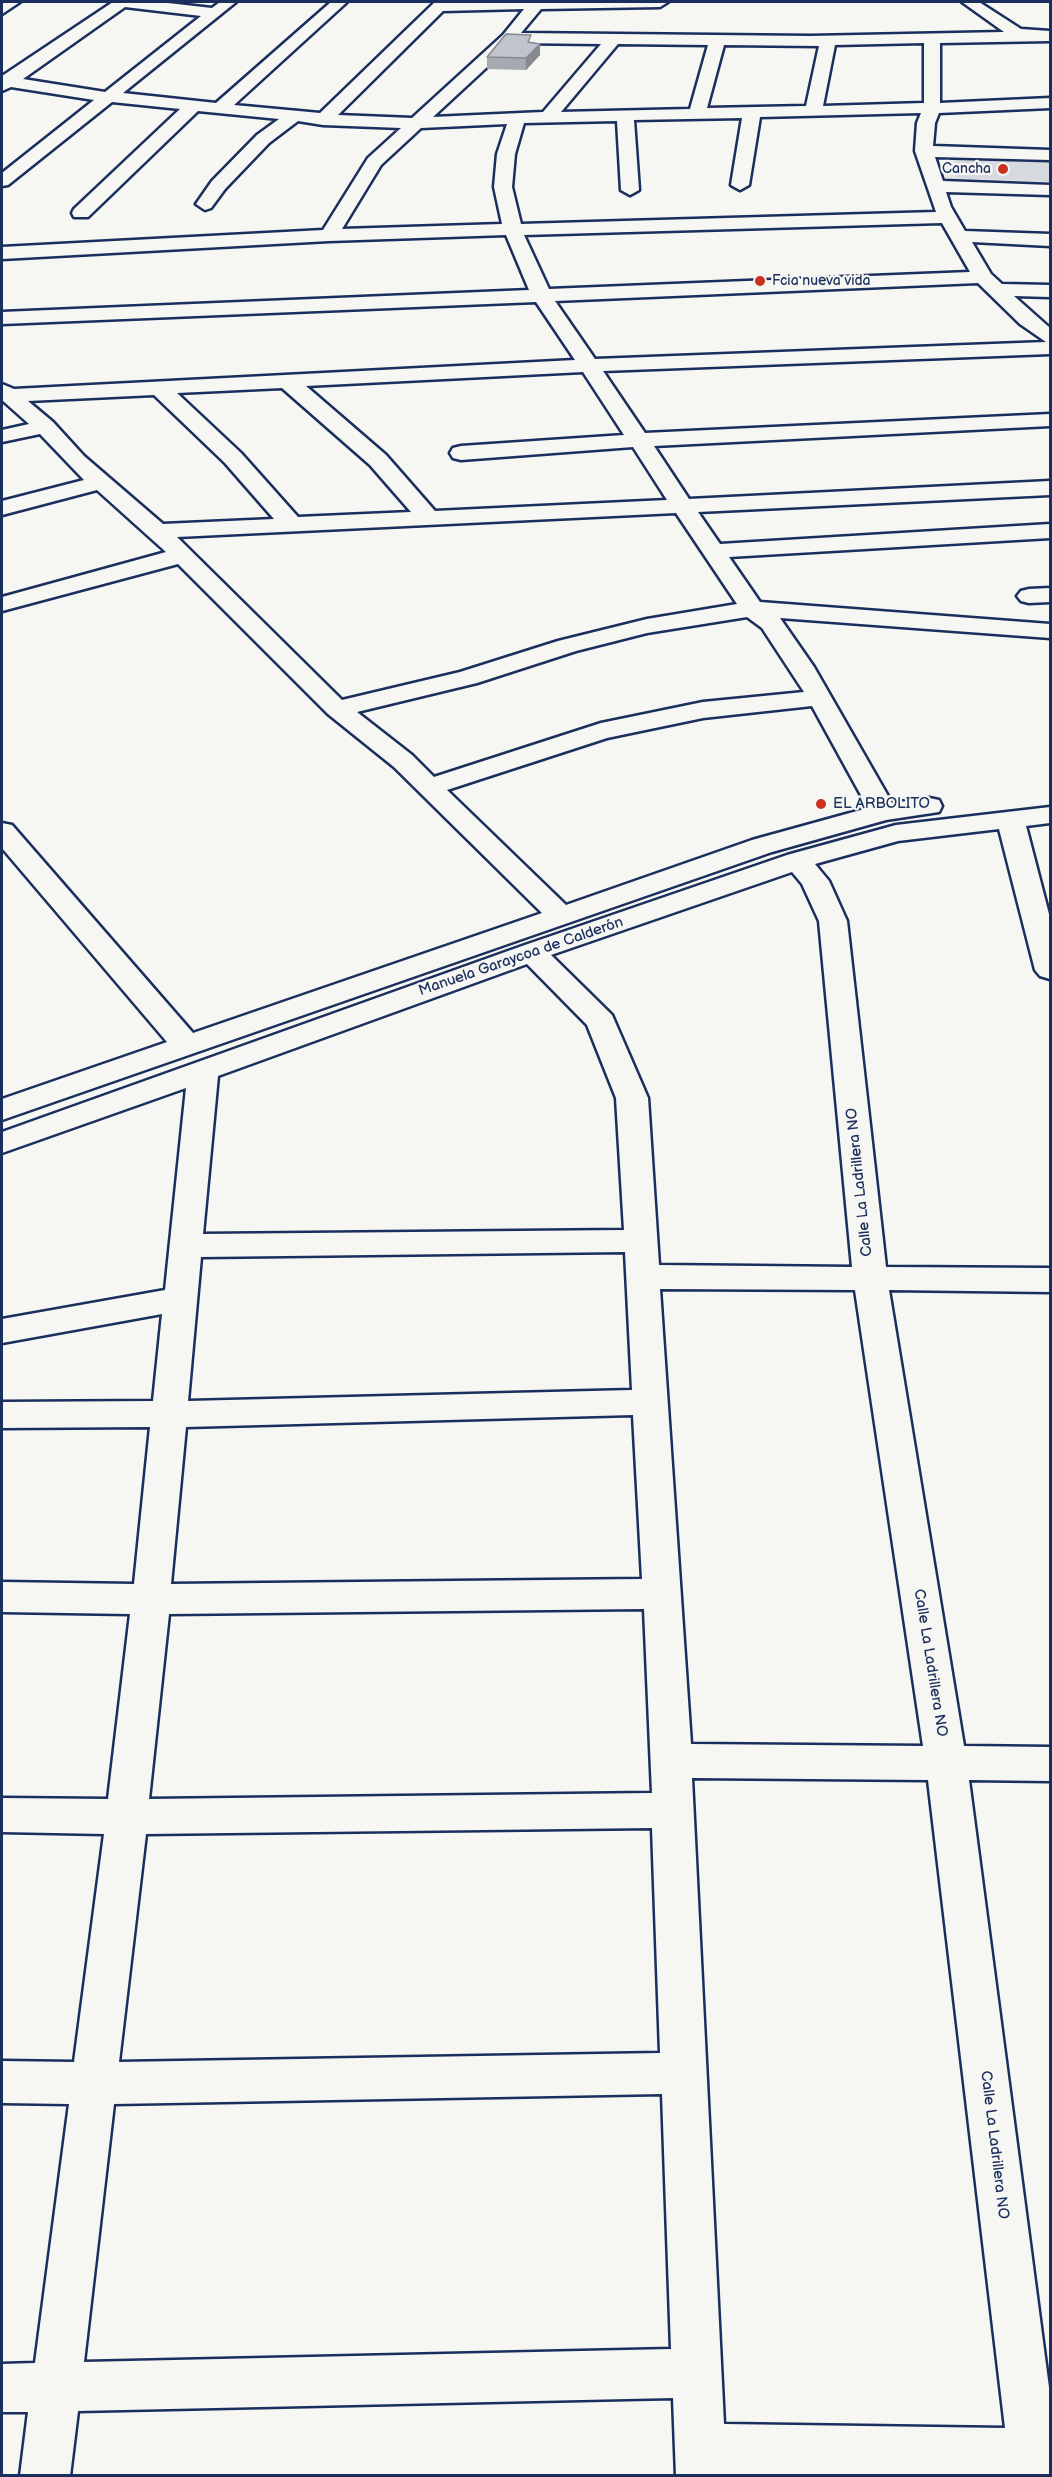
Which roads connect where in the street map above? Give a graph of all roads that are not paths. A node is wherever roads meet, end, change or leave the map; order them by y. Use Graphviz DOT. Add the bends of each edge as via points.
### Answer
graph roads {
  1 [pos="12,2"];
  2 [pos="124,2"];
  3 [pos="229,2"];
  4 [pos="340,2"];
  5 [pos="660,2"];
  6 [pos="969,2"];
  7 [pos="441,4"];
  8 [pos="536,5"];
  9 [pos="2,9"];
  10 [pos="214,13"];
  11 [pos="1030,36"];
  12 [pos="1050,36"];
  13 [pos="509,38"];
  14 [pos="932,39"];
  15 [pos="613,40"];
  16 [pos="828,40"];
  17 [pos="717,41"];
  18 [pos="1050,49"];
  19 [pos="3,83"];
  20 [pos="108,97"];
  21 [pos="1050,102"];
  22 [pos="194,106"];
  23 [pos="932,108"];
  24 [pos="219,109"];
  25 [pos="813,111"];
  26 [pos="752,112"];
  27 [pos="697,113"];
  28 [pos="625,115"];
  29 [pos="548,117"];
  30 [pos="292,118"];
  31 [pos="517,118"];
  32 [pos="323,120"];
  33 [pos="415,123"];
  34 [pos="924,151"];
  35 [pos="1050,155"];
  36 [pos="2,181"];
  37 [pos="740,185"];
  38 [pos="936,186"];
  39 [pos="630,190"];
  40 [pos="1050,190"];
  41 [pos="205,204"];
  42 [pos="81,213"];
  43 [pos="948,217"];
  44 [pos="513,231"];
  45 [pos="329,235"];
  46 [pos="960,236"];
  47 [pos="1050,240"];
  48 [pos="2,253"];
  49 [pos="989,283"];
  50 [pos="1050,291"];
  51 [pos="541,294"];
  52 [pos="2,318"];
  53 [pos="1050,337"];
  54 [pos="1050,348"];
  55 [pos="589,365"];
  56 [pos="287,381"];
  57 [pos="158,387"];
  58 [pos="5,393"];
  59 [pos="1050,420"];
  60 [pos="45,427"];
  61 [pos="2,436"];
  62 [pos="639,440"];
  63 [pos="461,453"];
  64 [pos="101,482"];
  65 [pos="1050,488"];
  66 [pos="684,506"];
  67 [pos="2,508"];
  68 [pos="429,518"];
  69 [pos="292,525"];
  70 [pos="158,531"];
  71 [pos="1050,531"];
  72 [pos="714,551"];
  73 [pos="183,555"];
  74 [pos="2,604"];
  75 [pos="752,609"];
  76 [pos="1050,631"];
  77 [pos="819,698"];
  78 [pos="337,709"];
  79 [pos="429,787"];
  80 [pos="1050,793"];
  81 [pos="884,812"];
  82 [pos="1050,815"];
  83 [pos="1010,818"];
  84 [pos="2,831"];
  85 [pos="797,861"];
  86 [pos="560,915"];
  87 [pos="532,952"];
  88 [pos="1050,970"];
  89 [pos="195,1058"];
  90 [pos="2,1110"];
  91 [pos="2,1143"];
  92 [pos="186,1246"];
  93 [pos="641,1259"];
  94 [pos="870,1278"];
  95 [pos="1050,1280"];
  96 [pos="181,1299"];
  97 [pos="2,1331"];
  98 [pos="650,1402"];
  99 [pos="170,1414"];
  100 [pos="2,1415"];
  101 [pos="662,1594"];
  102 [pos="2,1597"];
  103 [pos="151,1599"];
  104 [pos="672,1761"];
  105 [pos="946,1762"];
  106 [pos="1050,1764"];
  107 [pos="672,1810"];
  108 [pos="2,1815"];
  109 [pos="127,1817"];
  110 [pos="683,2073"];
  111 [pos="2,2082"];
  112 [pos="94,2083"];
  113 [pos="696,2373"];
  114 [pos="2,2388"];
  115 [pos="55,2389"];
  116 [pos="1040,2461"];
  117 [pos="700,2462"];
  118 [pos="45,2475"];
  1 -- 9 [label="street"];
  2 -- 10 [label="street"];
  2 -- 19 [label="street"];
  3 -- 10 [label="street"];
  4 -- 24 [label="street"];
  5 -- 8 [label="street"];
  6 -- 11 [label="street" via="1016,33"];
  7 -- 8 [label="street"];
  7 -- 32 [label="street"];
  8 -- 13 [label="street"];
  10 -- 20 [label="street"];
  11 -- 12 [label="street"];
  11 -- 14 [label="street"];
  11 -- 18 [label="street"];
  13 -- 15 [label="street"];
  13 -- 33 [label="street"];
  14 -- 16 [label="street"];
  14 -- 23 [label="street"];
  15 -- 17 [label="street"];
  15 -- 29 [label="street"];
  16 -- 17 [label="street"];
  16 -- 25 [label="street"];
  17 -- 27 [label="street"];
  19 -- 20 [label="street"];
  20 -- 22 [label="street"];
  20 -- 36 [label="street"];
  21 -- 23 [label="street"];
  22 -- 24 [label="street"];
  22 -- 42 [label="street"];
  23 -- 25 [label="street"];
  23 -- 34 [label="street"];
  24 -- 30 [label="street"];
  25 -- 26 [label="street"];
  26 -- 27 [label="street"];
  26 -- 37 [label="street"];
  27 -- 28 [label="street"];
  28 -- 29 [label="street"];
  28 -- 39 [label="street"];
  29 -- 31 [label="street"];
  30 -- 32 [label="street"];
  30 -- 41 [label="street" via="263,139"];
  31 -- 33 [label="street"];
  31 -- 44 [label="street" via="506,154 503,187"];
  32 -- 33 [label="street"];
  33 -- 45 [label="street" via="374,162"];
  34 -- 35 [label="street"];
  34 -- 38 [label="street"];
  38 -- 40 [label="street"];
  38 -- 43 [label="street"];
  43 -- 44 [label="street"];
  43 -- 46 [label="street"];
  44 -- 45 [label="street"];
  44 -- 51 [label="street"];
  45 -- 48 [label="street"];
  46 -- 47 [label="street"];
  46 -- 49 [label="street"];
  49 -- 50 [label="street"];
  49 -- 51 [label="street"];
  49 -- 53 [label="street"];
  51 -- 52 [label="street"];
  51 -- 55 [label="street"];
  54 -- 55 [label="street"];
  55 -- 56 [label="street"];
  55 -- 62 [label="street"];
  56 -- 57 [label="street"];
  56 -- 68 [label="street" via="378,460"];
  57 -- 58 [label="street"];
  57 -- 69 [label="street" via="233,458"];
  58 -- 60 [label="street"];
  59 -- 62 [label="street"];
  60 -- 61 [label="street"];
  60 -- 64 [label="street"];
  62 -- 63 [label="street"];
  62 -- 66 [label="street"];
  64 -- 67 [label="street"];
  64 -- 70 [label="street"];
  65 -- 66 [label="street"];
  66 -- 68 [label="street"];
  66 -- 72 [label="street"];
  68 -- 69 [label="street"];
  69 -- 70 [label="street"];
  70 -- 73 [label="street"];
  71 -- 72 [label="street"];
  72 -- 75 [label="street"];
  73 -- 74 [label="street"];
  73 -- 78 [label="street"];
  75 -- 76 [label="street"];
  75 -- 77 [label="street" via="771,623"];
  75 -- 78 [label="street" via="624,632 468,678"];
  77 -- 79 [label="street" via="703,710 601,731"];
  77 -- 81 [label="street"];
  78 -- 79 [label="street" via="403,761"];
  79 -- 86 [label="street"];
  80 -- 81 [label="street, Manuela Garaycoa de Calderón"];
  81 -- 86 [label="street, Manuela Garaycoa de Calderón" via="762,846"];
  82 -- 83 [label="street, Manuela Garaycoa de Calderón"];
  83 -- 85 [label="street, Manuela Garaycoa de Calderón" via="896,833"];
  83 -- 88 [label="street"];
  84 -- 89 [label="street"];
  85 -- 87 [label="street, Manuela Garaycoa de Calderón"];
  85 -- 94 [label="street, Calle La Ladrillera NO" via="815,881 833,921"];
  86 -- 89 [label="street, Manuela Garaycoa de Calderón"];
  87 -- 89 [label="street, Manuela Garaycoa de Calderón"];
  87 -- 93 [label="street" via="601,1022 632,1098"];
  89 -- 90 [label="street, Manuela Garaycoa de Calderón"];
  89 -- 91 [label="street, Manuela Garaycoa de Calderón"];
  89 -- 92 [label="street"];
  92 -- 93 [label="street"];
  92 -- 96 [label="street"];
  93 -- 94 [label="street"];
  93 -- 98 [label="street"];
  94 -- 95 [label="street"];
  94 -- 105 [label="street, Calle La Ladrillera NO"];
  96 -- 97 [label="street"];
  96 -- 99 [label="street"];
  98 -- 99 [label="street"];
  98 -- 101 [label="street"];
  99 -- 100 [label="street"];
  99 -- 103 [label="street"];
  101 -- 103 [label="street"];
  101 -- 104 [label="street"];
  102 -- 103 [label="street"];
  103 -- 109 [label="street"];
  104 -- 105 [label="street"];
  104 -- 107 [label="street"];
  105 -- 106 [label="street"];
  105 -- 116 [label="street, Calle La Ladrillera NO"];
  107 -- 109 [label="street"];
  107 -- 110 [label="street"];
  108 -- 109 [label="street"];
  109 -- 112 [label="street"];
  110 -- 112 [label="street"];
  110 -- 113 [label="street"];
  111 -- 112 [label="street"];
  112 -- 115 [label="street"];
  113 -- 115 [label="street"];
  113 -- 117 [label="street"];
  114 -- 115 [label="street"];
  115 -- 118 [label="street"];
  116 -- 117 [label="street"];
}
